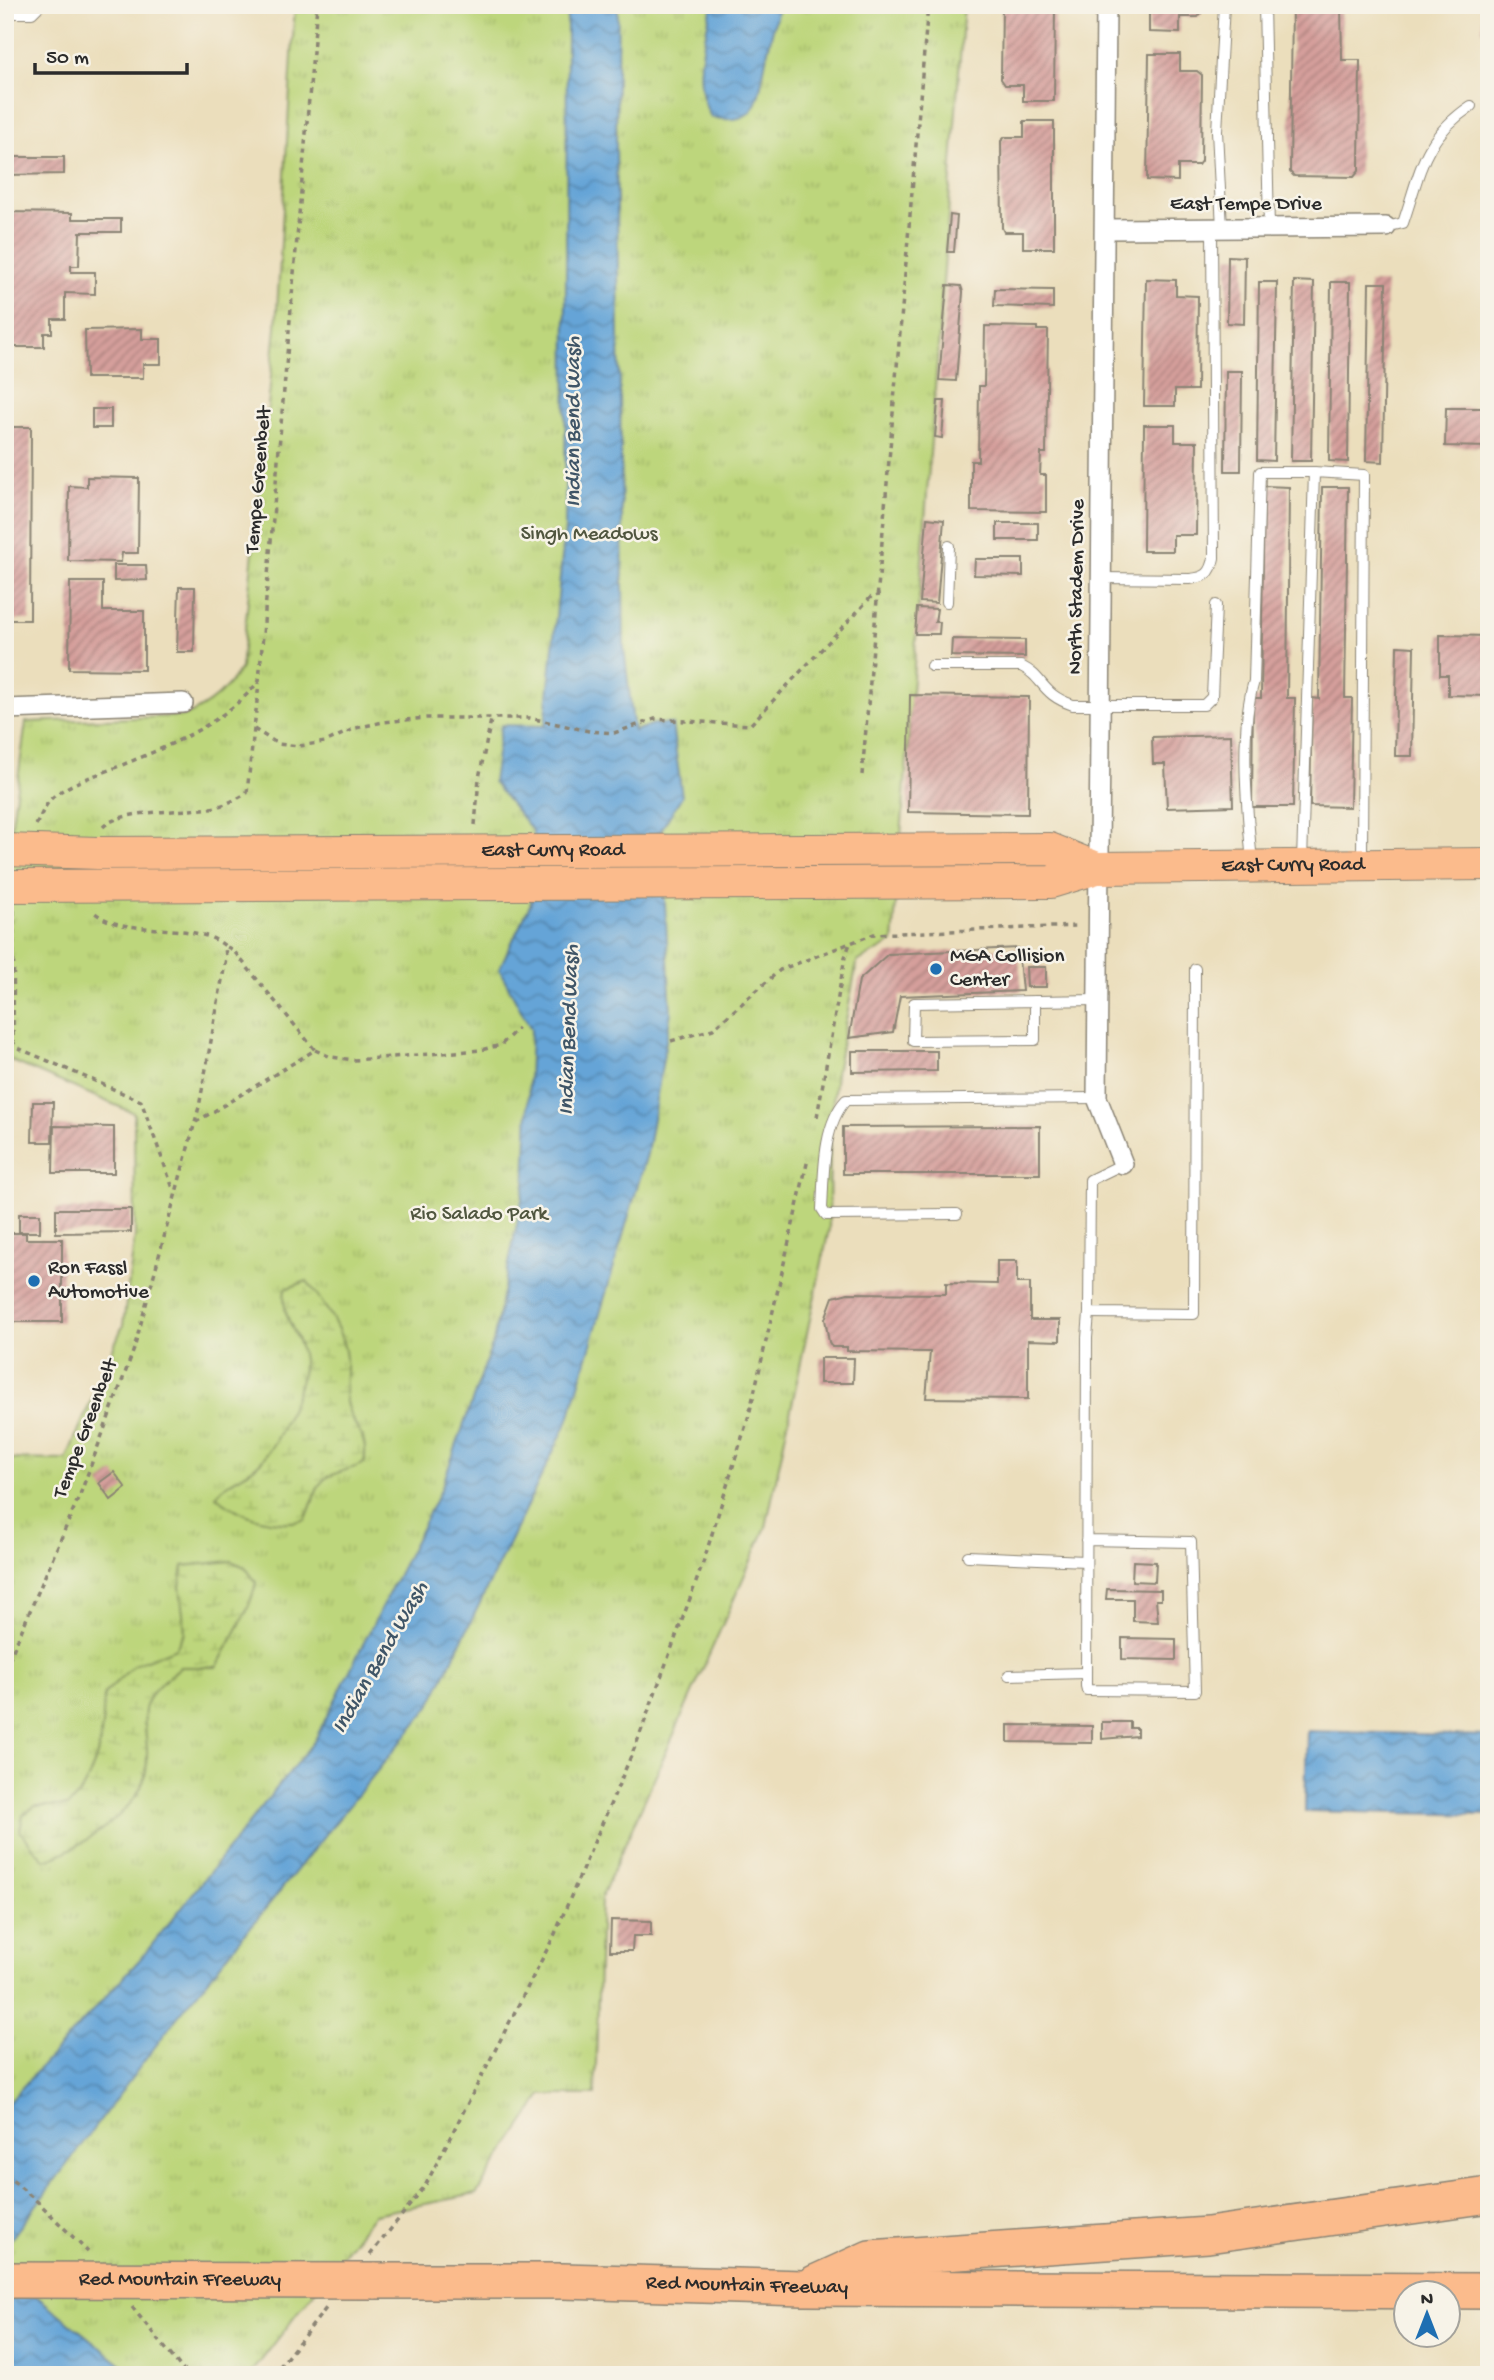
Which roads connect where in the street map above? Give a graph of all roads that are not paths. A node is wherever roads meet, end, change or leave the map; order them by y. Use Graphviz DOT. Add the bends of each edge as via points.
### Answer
graph roads {
  1 [pos="40,5"];
  2 [pos="1107,5"];
  3 [pos="1224,5"];
  4 [pos="1264,5"];
  5 [pos="5,13"];
  6 [pos="1471,106"];
  7 [pos="1386,227"];
  8 [pos="1217,228"];
  9 [pos="1269,228"];
  10 [pos="1107,229"];
  11 [pos="1314,472"];
  12 [pos="949,546"];
  13 [pos="1101,578"];
  14 [pos="947,602"];
  15 [pos="1216,606"];
  16 [pos="931,666"];
  17 [pos="183,703"];
  18 [pos="1099,704"];
  19 [pos="5,709"];
  20 [pos="5,850"];
  21 [pos="1489,864"];
  22 [pos="1362,865"];
  23 [pos="1253,866"];
  24 [pos="1301,866"];
  25 [pos="1097,868"];
  26 [pos="9,897"];
  27 [pos="1195,969"];
  28 [pos="1097,1000"];
  29 [pos="1035,1002"];
  30 [pos="1097,1098"];
  31 [pos="1124,1164"];
  32 [pos="957,1214"];
  33 [pos="1089,1313"];
  34 [pos="1086,1540"];
  35 [pos="968,1556"];
  36 [pos="1086,1561"];
  37 [pos="1086,1673"];
  38 [pos="1009,1675"];
  39 [pos="1489,2195"];
  40 [pos="5,2280"];
  41 [pos="803,2288"];
  42 [pos="1487,2291"];
  1 -- 5 [label="lane" via="32,13"];
  2 -- 10 [label="street, North Stadem Drive"];
  3 -- 8 [label="lane"];
  4 -- 9 [label="lane"];
  6 -- 7 [label="lane" via="1450,120 1424,154 1402,223"];
  7 -- 9 [label="street, East Tempe Drive"];
  8 -- 9 [label="street, East Tempe Drive"];
  8 -- 10 [label="street, East Tempe Drive"];
  8 -- 13 [label="lane" via="1212,571 1204,578 1190,579"];
  10 -- 13 [label="street, North Stadem Drive"];
  11 -- 22 [label="lane" via="1364,475"];
  11 -- 23 [label="lane" via="1260,472 1254,681 1248,699 1247,805"];
  11 -- 24 [label="lane"];
  12 -- 14 [label="lane"];
  13 -- 18 [label="street, North Stadem Drive"];
  15 -- 18 [label="lane" via="1212,697 1204,705"];
  16 -- 18 [label="lane" via="1021,666 1033,672 1055,699 1073,705"];
  17 -- 19 [label="street"];
  18 -- 25 [label="street, North Stadem Drive"];
  20 -- 25 [label="main road, East Curry Road" via="1050,849"];
  21 -- 22 [label="main road, East Curry Road"];
  22 -- 24 [label="main road, East Curry Road"];
  23 -- 24 [label="main road, East Curry Road"];
  23 -- 25 [label="main road, East Curry Road"];
  25 -- 26 [label="main road, East Curry Road" via="1051,882 512,884"];
  25 -- 28 [label="street, North Stadem Drive"];
  27 -- 33 [label="lane" via="1194,1314"];
  28 -- 29 [label="lane"];
  28 -- 30 [label="street, North Stadem Drive"];
  29 -- 29 [label="lane" via="914,1003 913,1041 1035,1040"];
  30 -- 31 [label="street, North Stadem Drive"];
  30 -- 32 [label="lane" via="846,1100 838,1108 826,1158 822,1209 826,1215"];
  31 -- 33 [label="lane" via="1090,1180"];
  33 -- 34 [label="lane"];
  34 -- 36 [label="lane"];
  34 -- 37 [label="lane" via="1191,1542 1197,1687 1189,1693 1090,1692"];
  35 -- 36 [label="lane"];
  36 -- 37 [label="lane"];
  37 -- 38 [label="lane"];
  39 -- 41 [label="highway" via="1208,2235 870,2258"];
  40 -- 41 [label="highway, Red Mountain Freeway, bridge" via="370,2270"];
  41 -- 42 [label="highway, Red Mountain Freeway"];
}
